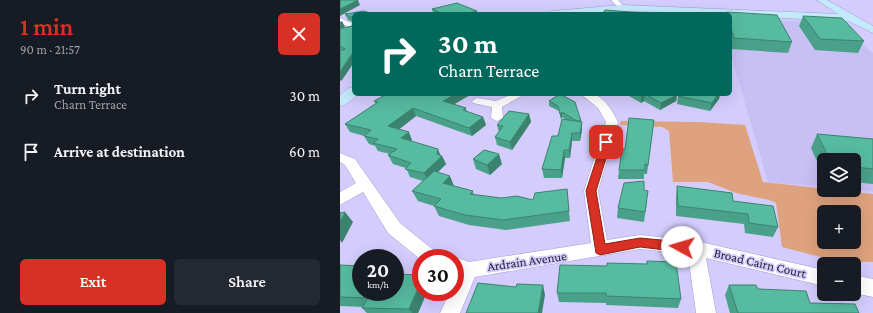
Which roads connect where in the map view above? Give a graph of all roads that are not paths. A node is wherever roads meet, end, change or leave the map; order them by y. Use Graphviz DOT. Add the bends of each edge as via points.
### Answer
graph roads {
  1 [pos="614,0"];
  2 [pos="821,0"];
  3 [pos="622,8"];
  4 [pos="591,12"];
  5 [pos="714,12"];
  6 [pos="732,13"];
  7 [pos="852,18"];
  8 [pos="340,20"];
  9 [pos="862,25"];
  10 [pos="352,26"];
  11 [pos="352,28"];
  12 [pos="873,30"];
  13 [pos="344,31"];
  14 [pos="873,38"];
  15 [pos="352,93"];
  16 [pos="516,96"];
  17 [pos="590,96"];
  18 [pos="477,101"];
  19 [pos="340,102"];
  20 [pos="497,105"];
  21 [pos="497,118"];
  22 [pos="340,157"];
  23 [pos="365,184"];
  24 [pos="340,199"];
  25 [pos="696,248"];
  26 [pos="420,249"];
  27 [pos="600,250"];
  28 [pos="464,268"];
  29 [pos="817,276"];
  30 [pos="861,285"];
  31 [pos="873,288"];
  32 [pos="453,301"];
  33 [pos="450,313"];
  34 [pos="706,313"];
  1 -- 3 [label="street"];
  2 -- 7 [label="street"];
  3 -- 4 [label="street"];
  3 -- 5 [label="street"];
  6 -- 7 [label="street"];
  7 -- 9 [label="street"];
  8 -- 10 [label="street"];
  9 -- 12 [label="street"];
  9 -- 14 [label="street"];
  11 -- 13 [label="street"];
  15 -- 19 [label="street"];
  16 -- 20 [label="street"];
  17 -- 27 [label="street" via="597,99 612,122 591,191"];
  18 -- 20 [label="street"];
  20 -- 21 [label="street"];
  22 -- 23 [label="street" via="350,162"];
  23 -- 24 [label="street"];
  23 -- 26 [label="street" via="394,228"];
  25 -- 27 [label="street, Broad Cairn Court" via="640,242"];
  25 -- 29 [label="street, Broad Cairn Court"];
  25 -- 34 [label="street"];
  27 -- 28 [label="street, Ardrain Avenue"];
  30 -- 31 [label="street"];
  32 -- 33 [label="street"];
}
